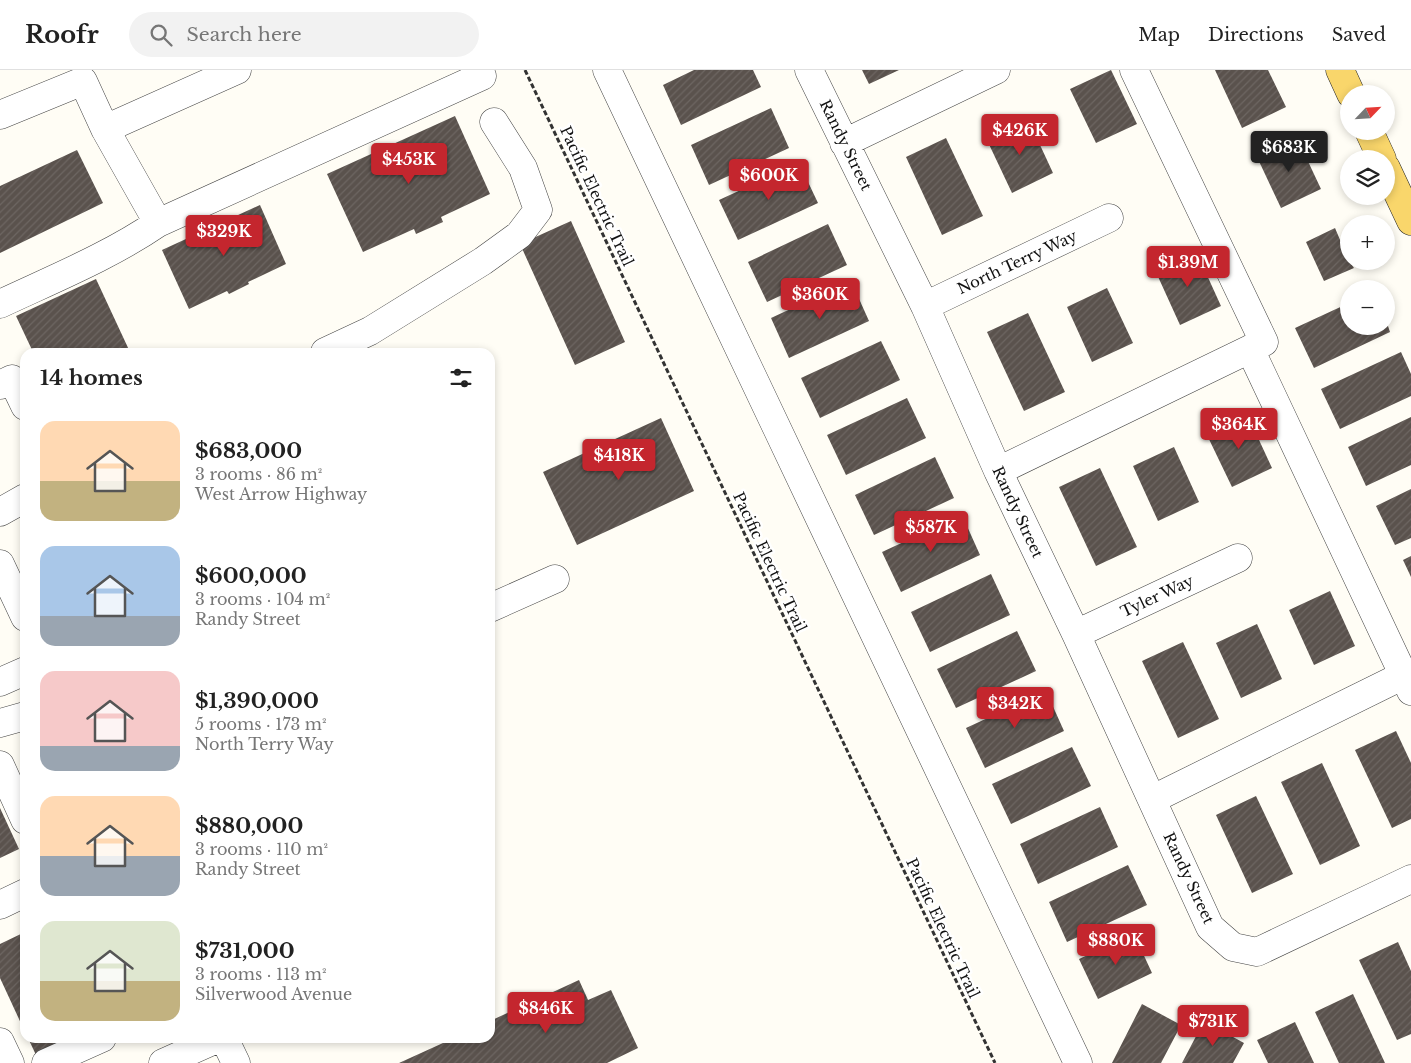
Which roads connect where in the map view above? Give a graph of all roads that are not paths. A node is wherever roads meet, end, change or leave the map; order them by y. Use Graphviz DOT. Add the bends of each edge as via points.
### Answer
graph roads {
  1 [pos="237,70"];
  2 [pos="479,70"];
  3 [pos="608,70"];
  4 [pos="809,70"];
  5 [pos="996,70"];
  6 [pos="1134,70"];
  7 [pos="1340,70"];
  8 [pos="80,76"];
  9 [pos="1347,85"];
  10 [pos="0,115"];
  11 [pos="494,122"];
  12 [pos="105,129"];
  13 [pos="844,143"];
  14 [pos="1395,187"];
  15 [pos="1109,218"];
  16 [pos="1411,221"];
  17 [pos="158,222"];
  18 [pos="0,304"];
  19 [pos="925,306"];
  20 [pos="334,348"];
  21 [pos="1250,350"];
  22 [pos="0,385"];
  23 [pos="20,395"];
  24 [pos="998,471"];
  25 [pos="20,501"];
  26 [pos="0,512"];
  27 [pos="1238,558"];
  28 [pos="0,564"];
  29 [pos="554,579"];
  30 [pos="20,606"];
  31 [pos="495,606"];
  32 [pos="1076,634"];
  33 [pos="20,673"];
  34 [pos="0,682"];
  35 [pos="1408,683"];
  36 [pos="20,717"];
  37 [pos="0,723"];
  38 [pos="0,765"];
  39 [pos="1153,800"];
  40 [pos="20,809"];
  41 [pos="1411,879"];
  42 [pos="20,895"];
  43 [pos="0,905"];
  44 [pos="0,1042"];
  45 [pos="91,1043"];
  46 [pos="208,1043"];
  47 [pos="226,1043"];
  48 [pos="10,1063"];
  49 [pos="46,1063"];
  50 [pos="163,1063"];
  51 [pos="236,1063"];
  52 [pos="1078,1063"];
  1 -- 12 [label="street"];
  2 -- 17 [label="street" via="482,76"];
  3 -- 52 [label="street"];
  4 -- 13 [label="street, Randy Street"];
  5 -- 13 [label="street"];
  6 -- 21 [label="street" via="1264,342"];
  7 -- 9 [label="main road"];
  8 -- 10 [label="street"];
  8 -- 12 [label="street"];
  11 -- 20 [label="street" via="523,168 538,210 520,235 370,332"];
  12 -- 17 [label="street"];
  13 -- 19 [label="street, Randy Street"];
  14 -- 16 [label="main road"];
  15 -- 19 [label="street, North Terry Way"];
  17 -- 18 [label="street" via="138,237"];
  19 -- 24 [label="street, Randy Street"];
  21 -- 24 [label="street"];
  21 -- 35 [label="street"];
  22 -- 23 [label="street" via="12,378"];
  24 -- 32 [label="street, Randy Street"];
  25 -- 26 [label="street"];
  27 -- 32 [label="street, Tyler Way"];
  28 -- 30 [label="street"];
  29 -- 31 [label="street"];
  32 -- 39 [label="street, Randy Street"];
  33 -- 34 [label="street"];
  35 -- 39 [label="street"];
  36 -- 37 [label="street"];
  38 -- 40 [label="street"];
  39 -- 41 [label="street, Randy Street" via="1210,927 1233,946 1257,952"];
  42 -- 43 [label="street"];
  44 -- 48 [label="street"];
  45 -- 49 [label="street"];
  46 -- 50 [label="street"];
  47 -- 51 [label="street"];
}
